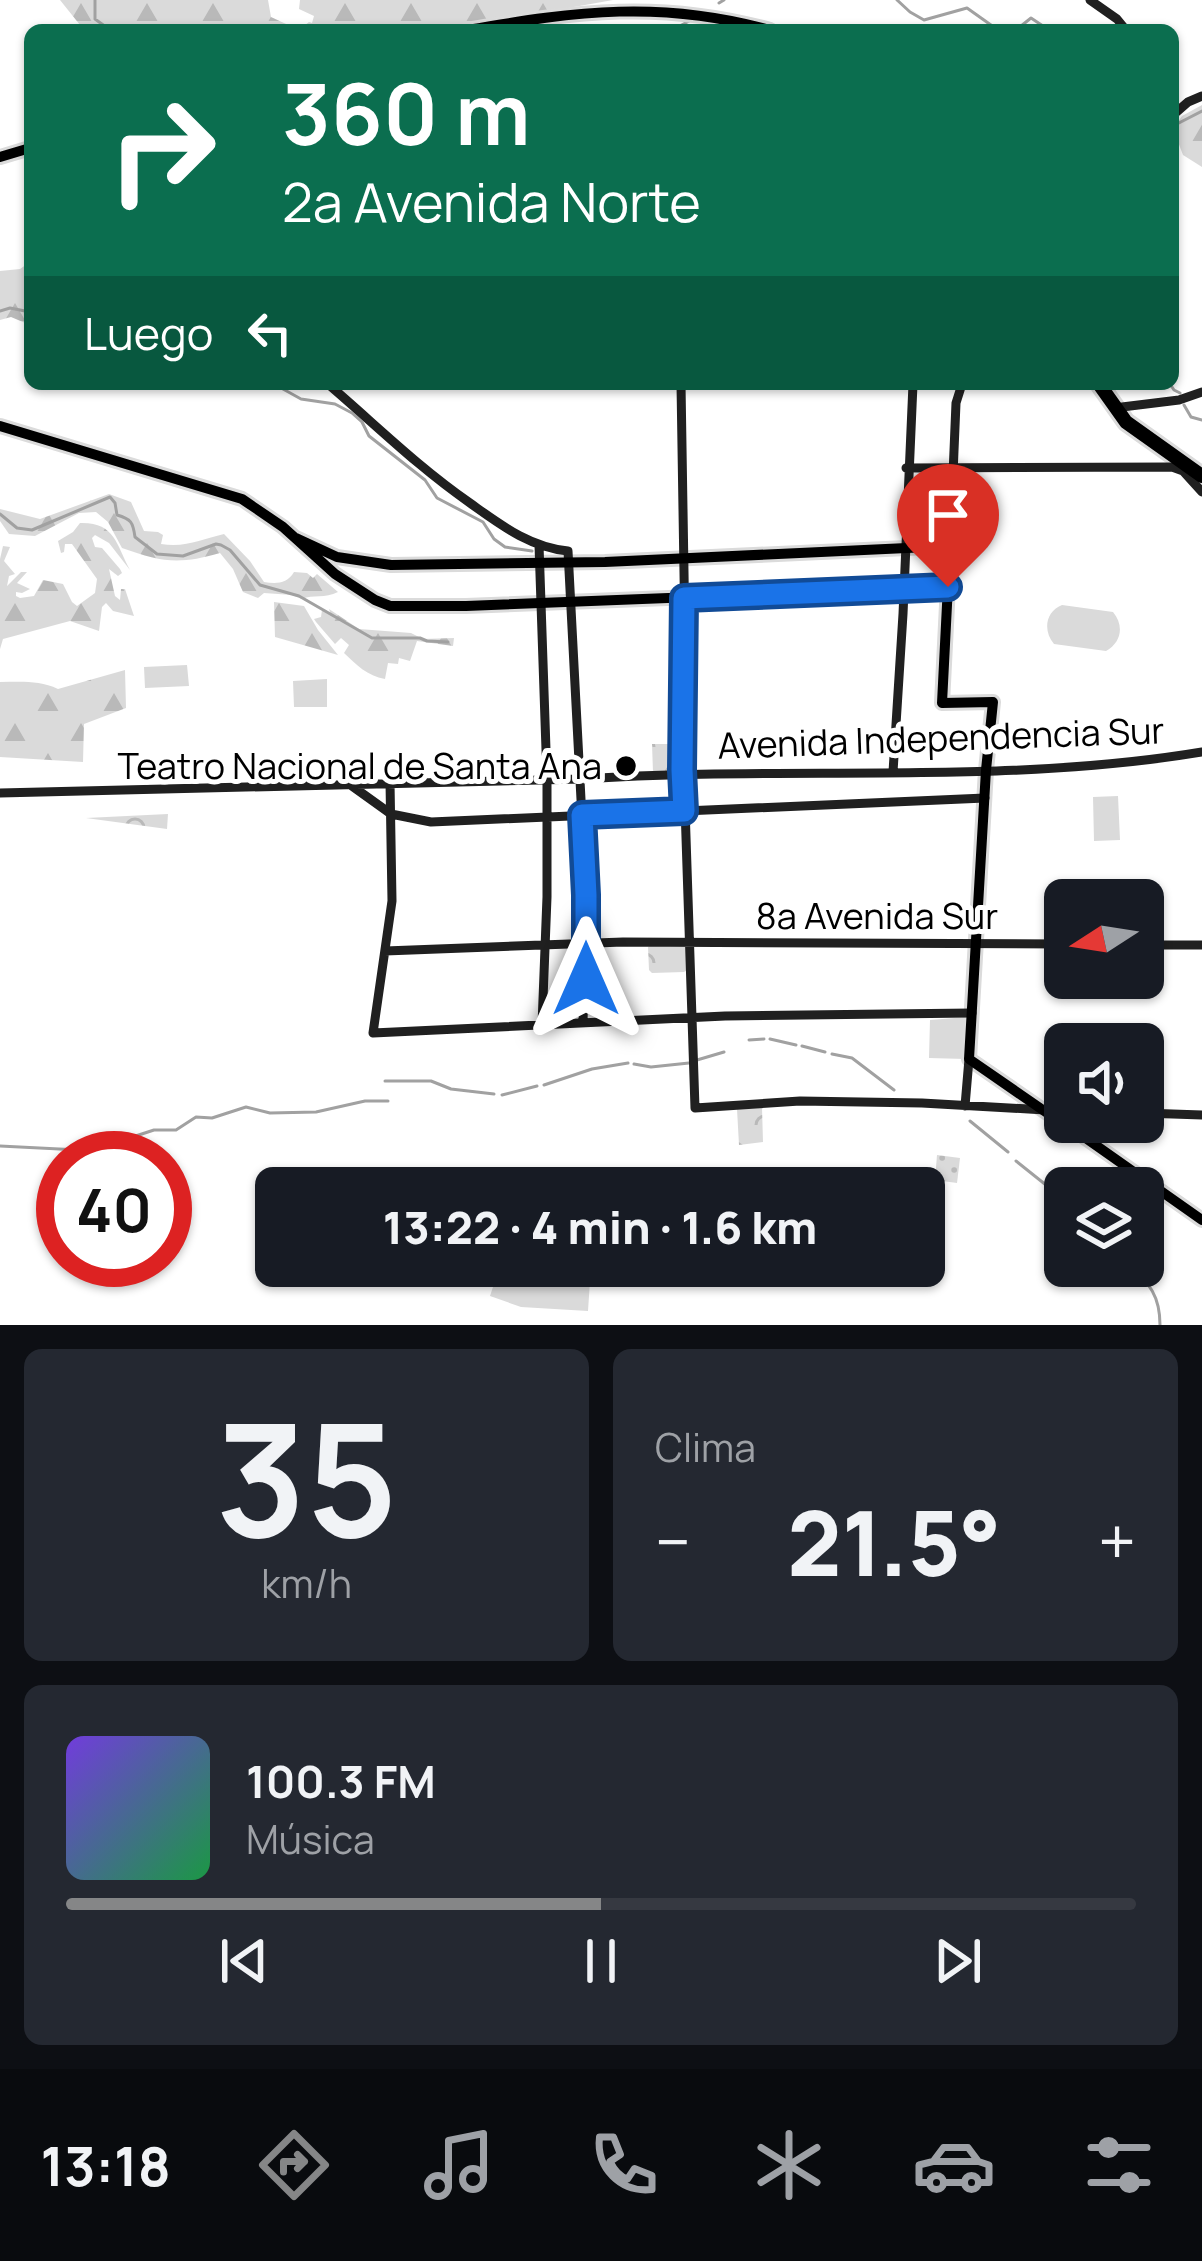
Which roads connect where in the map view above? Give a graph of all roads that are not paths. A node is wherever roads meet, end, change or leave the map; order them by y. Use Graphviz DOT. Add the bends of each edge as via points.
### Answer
graph roads {
  1 [pos="1090,0"];
  2 [pos="500,24"];
  3 [pos="756,24"];
  4 [pos="1121,24"];
  5 [pos="335,390"];
  6 [pos="681,390"];
  7 [pos="913,390"];
  8 [pos="959,390"];
  9 [pos="1202,392"];
  10 [pos="1110,393"];
  11 [pos="6,428"];
  12 [pos="908,468"];
  13 [pos="955,468"];
  14 [pos="1200,470"];
  15 [pos="1202,492"];
  16 [pos="539,545"];
  17 [pos="950,546"];
  18 [pos="904,548"];
  19 [pos="322,557"];
  20 [pos="569,557"];
  21 [pos="684,558"];
  22 [pos="542,564"];
  23 [pos="948,587"];
  24 [pos="902,589"];
  25 [pos="684,598"];
  26 [pos="572,602"];
  27 [pos="542,603"];
  28 [pos="1202,752"];
  29 [pos="986,770"];
  30 [pos="893,772"];
  31 [pos="682,775"];
  32 [pos="581,778"];
  33 [pos="547,779"];
  34 [pos="390,782"];
  35 [pos="348,783"];
  36 [pos="0,789"];
  37 [pos="985,798"];
  38 [pos="684,811"];
  39 [pos="391,814"];
  40 [pos="582,815"];
  41 [pos="547,817"];
  42 [pos="688,943"];
  43 [pos="976,943"];
  44 [pos="586,944"];
  45 [pos="1044,944"];
  46 [pos="546,945"];
  47 [pos="1164,945"];
  48 [pos="1202,945"];
  49 [pos="385,951"];
  50 [pos="972,1013"];
  51 [pos="690,1017"];
  52 [pos="583,1023"];
  53 [pos="542,1025"];
  54 [pos="969,1058"];
  55 [pos="1044,1105"];
  56 [pos="965,1106"];
  57 [pos="1044,1113"];
  58 [pos="1164,1114"];
  59 [pos="1202,1115"];
  60 [pos="1098,1143"];
  61 [pos="1202,1220"];
  1 -- 4 [label="street"];
  2 -- 3 [label="main road" via="646,1 721,9"];
  5 -- 16 [label="street" via="436,480"];
  6 -- 21 [label="street"];
  7 -- 12 [label="street"];
  8 -- 13 [label="street"];
  9 -- 10 [label="street" via="1179,400"];
  10 -- 14 [label="highway" via="1134,429"];
  11 -- 19 [label="main road" via="242,499"];
  12 -- 13 [label="street"];
  12 -- 18 [label="street"];
  13 -- 15 [label="street" via="1172,467"];
  13 -- 17 [label="street"];
  16 -- 20 [label="street"];
  16 -- 22 [label="street"];
  17 -- 18 [label="main road"];
  17 -- 23 [label="main road"];
  18 -- 21 [label="main road"];
  18 -- 24 [label="street"];
  19 -- 22 [label="main road"];
  19 -- 27 [label="main road" via="363,595 390,606"];
  20 -- 21 [label="main road"];
  20 -- 22 [label="main road"];
  20 -- 26 [label="street"];
  21 -- 25 [label="street"];
  22 -- 27 [label="street"];
  23 -- 24 [label="main road"];
  23 -- 29 [label="main road" via="942,703 993,702"];
  24 -- 25 [label="main road"];
  24 -- 30 [label="street"];
  25 -- 26 [label="main road"];
  25 -- 31 [label="street"];
  26 -- 27 [label="main road"];
  26 -- 32 [label="street"];
  27 -- 33 [label="street"];
  28 -- 29 [label="street, Avenida Independencia Sur"];
  29 -- 30 [label="street, Avenida Independencia Sur"];
  29 -- 37 [label="main road"];
  30 -- 31 [label="street, Avenida Independencia Sur"];
  31 -- 32 [label="street, Avenida Independencia Sur"];
  31 -- 38 [label="street"];
  32 -- 33 [label="street, Avenida Independencia Sur"];
  32 -- 40 [label="street"];
  33 -- 34 [label="street, Avenida Independencia Sur"];
  33 -- 41 [label="street"];
  34 -- 35 [label="street, Avenida Independencia Sur"];
  34 -- 39 [label="street"];
  35 -- 36 [label="street, Avenida Independencia Sur"];
  35 -- 39 [label="street"];
  37 -- 38 [label="street"];
  37 -- 43 [label="main road"];
  38 -- 40 [label="street"];
  38 -- 42 [label="street"];
  39 -- 41 [label="street" via="431,821"];
  39 -- 49 [label="street"];
  40 -- 41 [label="street"];
  40 -- 44 [label="street"];
  41 -- 46 [label="street"];
  42 -- 43 [label="street, 8a Avenida Sur"];
  42 -- 44 [label="street, 8a Avenida Sur"];
  42 -- 51 [label="street"];
  43 -- 45 [label="street, 8a Avenida Sur"];
  43 -- 50 [label="main road"];
  44 -- 46 [label="street, 8a Avenida Sur"];
  44 -- 52 [label="street"];
  46 -- 49 [label="street, 8a Avenida Sur"];
  46 -- 53 [label="street"];
  47 -- 48 [label="street"];
  49 -- 53 [label="street" via="373,1033"];
  50 -- 51 [label="street"];
  50 -- 54 [label="main road"];
  51 -- 52 [label="street"];
  51 -- 56 [label="street" via="695,1108 800,1101"];
  52 -- 53 [label="street"];
  54 -- 55 [label="main road"];
  54 -- 56 [label="street"];
  56 -- 57 [label="street"];
  58 -- 59 [label="street"];
  60 -- 61 [label="main road"];
}
